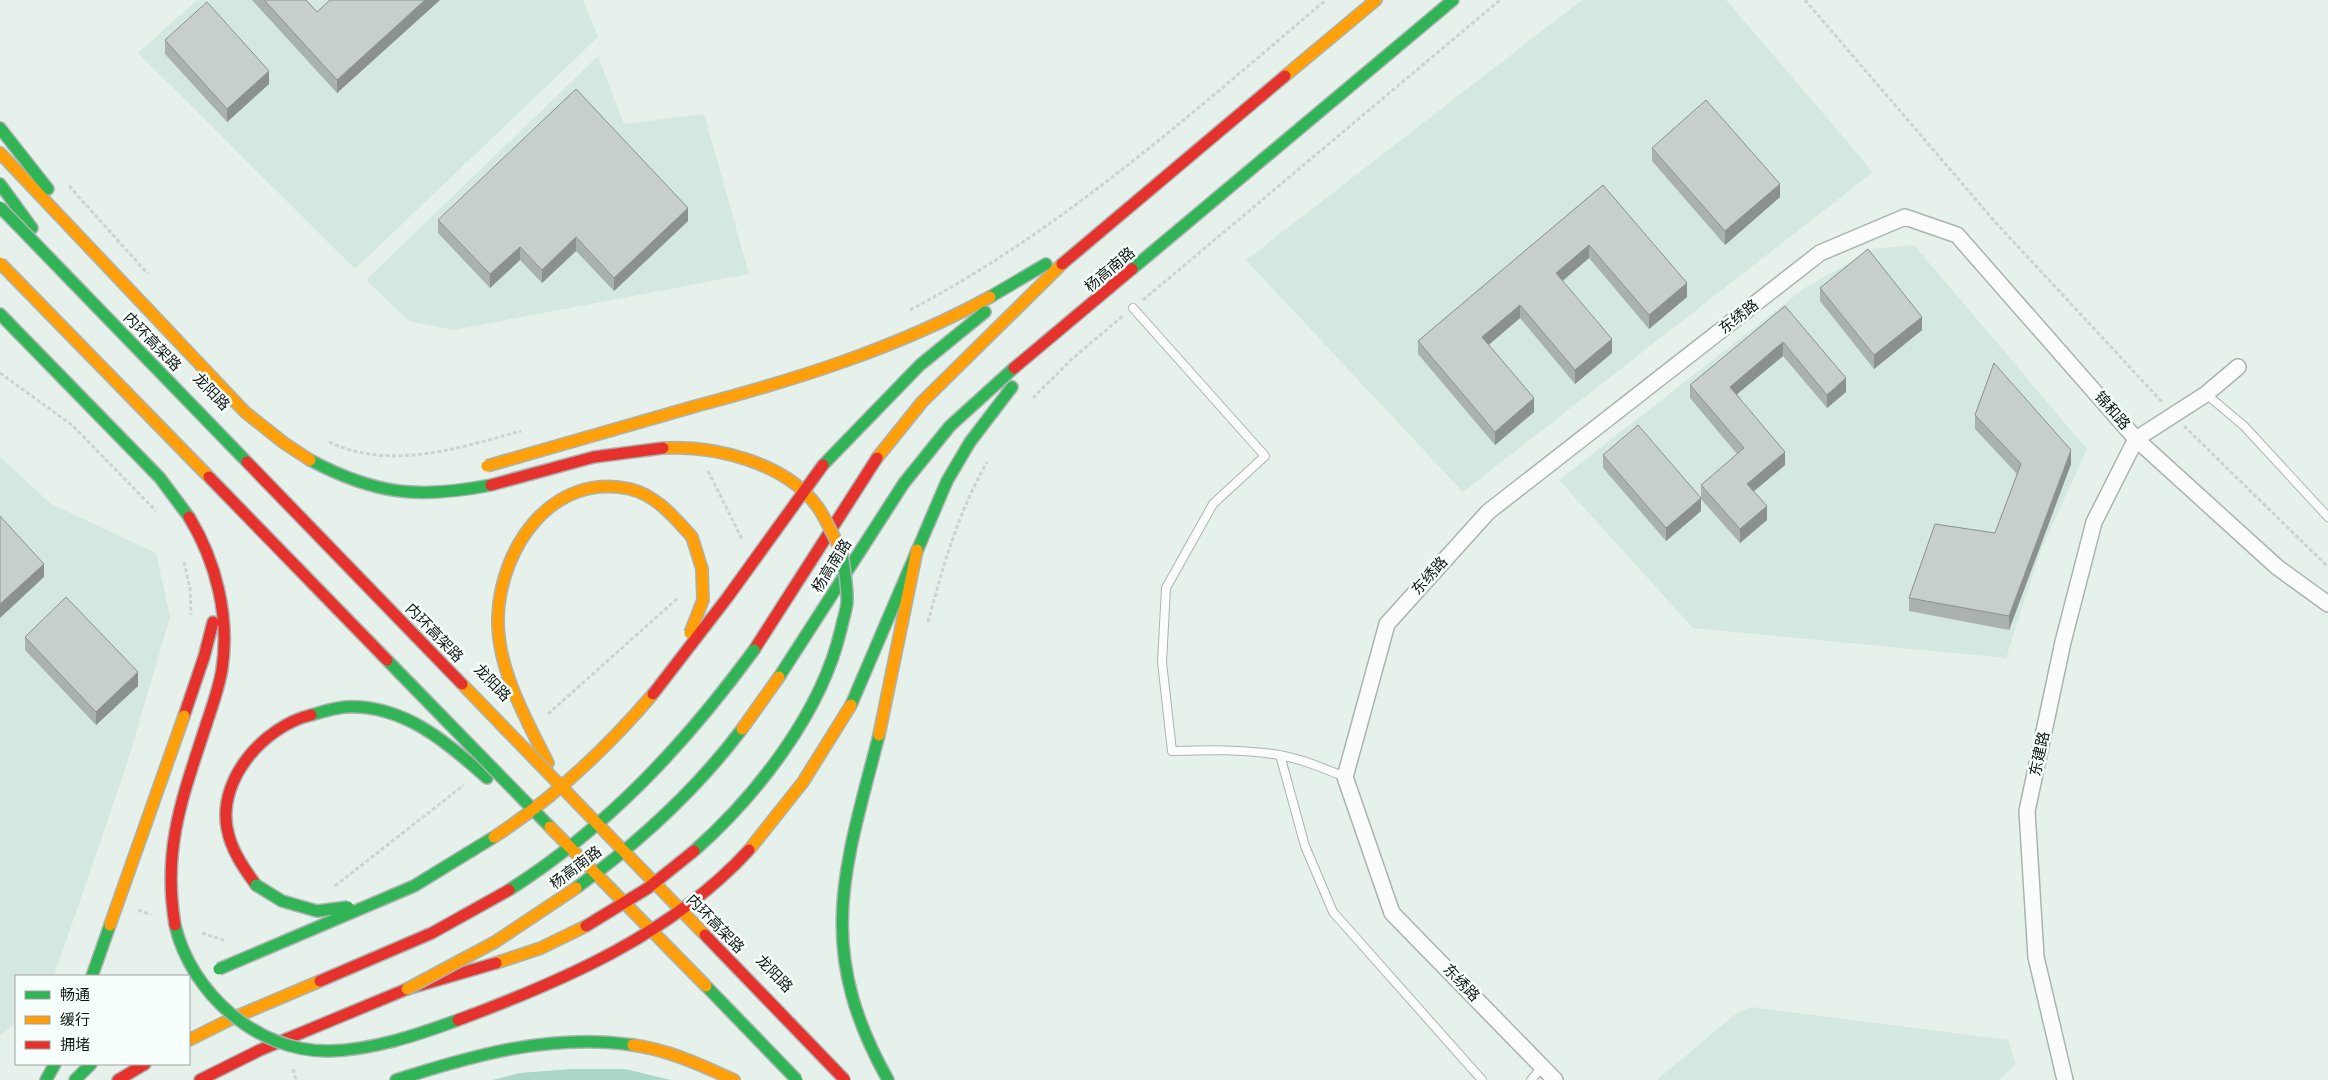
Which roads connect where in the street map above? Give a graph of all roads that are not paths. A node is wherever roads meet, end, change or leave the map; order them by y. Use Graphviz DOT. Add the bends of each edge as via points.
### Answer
graph roads {
  1 [pos="1376,0"];
  2 [pos="1453,0"];
  3 [pos="0,128"];
  4 [pos="0,153"];
  5 [pos="0,184"];
  6 [pos="0,200"];
  7 [pos="0,207"];
  8 [pos="1905,217"];
  9 [pos="33,229"];
  10 [pos="1100,230"];
  11 [pos="0,263"];
  12 [pos="103,263"];
  13 [pos="1133,308"];
  14 [pos="0,314"];
  15 [pos="0,331"];
  16 [pos="1058,333"];
  17 [pos="2238,367"];
  18 [pos="55,368"];
  19 [pos="2206,394"];
  20 [pos="2136,439"];
  21 [pos="483,467"];
  22 [pos="338,473"];
  23 [pos="417,481"];
  24 [pos="2328,517"];
  25 [pos="257,544"];
  26 [pos="917,550"];
  27 [pos="217,586"];
  28 [pos="2328,604"];
  29 [pos="658,688"];
  30 [pos="1280,755"];
  31 [pos="548,763"];
  32 [pos="1345,777"];
  33 [pos="487,778"];
  34 [pos="414,886"];
  35 [pos="92,975"];
  36 [pos="190,987"];
  37 [pos="407,989"];
  38 [pos="190,1040"];
  39 [pos="54,1065"];
  40 [pos="90,1065"];
  41 [pos="143,1065"];
  42 [pos="1542,1067"];
  43 [pos="46,1080"];
  44 [pos="75,1080"];
  45 [pos="118,1080"];
  46 [pos="200,1080"];
  47 [pos="396,1080"];
  48 [pos="734,1080"];
  49 [pos="781,1080"];
  50 [pos="797,1080"];
  51 [pos="846,1080"];
  52 [pos="858,1080"];
  53 [pos="888,1080"];
  54 [pos="1482,1080"];
  55 [pos="1531,1080"];
  56 [pos="1555,1080"];
  57 [pos="2065,1080"];
  1 -- 10 [label="main road, 杨高南路"];
  2 -- 16 [label="main road, 杨高南路"];
  3 -- 12 [label="main road"];
  4 -- 12 [label="main road"];
  5 -- 9 [label="main road"];
  6 -- 9 [label="main road, 龙阳路"];
  7 -- 51 [label="main road, 内环高架路, bridge"];
  8 -- 20 [label="street, 锦和路" via="1958,235"];
  8 -- 32 [label="street, 东绣路" via="1820,253 1488,512 1387,624"];
  9 -- 31 [label="main road, 龙阳路"];
  10 -- 21 [label="main road, bridge" via="964,310 854,360"];
  10 -- 29 [label="main road, bridge" via="929,356 874,409 822,464 727,598"];
  10 -- 38 [label="main road, 杨高南路, bridge" via="996,326 922,402 874,461 754,650 704,718 658,769 584,836 538,872 449,925"];
  11 -- 50 [label="main road, bridge"];
  12 -- 22 [label="main road" via="270,435"];
  13 -- 30 [label="lane" via="1265,456 1213,504 1166,588 1162,662 1172,751 1233,750"];
  14 -- 18 [label="main road"];
  15 -- 18 [label="main road"];
  16 -- 26 [label="main road" via="998,403 970,442 947,481"];
  16 -- 37 [label="main road, 杨高南路, bridge" via="994,384 950,426 909,476 779,677 725,750 693,786 604,867 501,938 455,966"];
  17 -- 19 [label="street"];
  18 -- 27 [label="main road" via="183,505 208,554"];
  19 -- 20 [label="street"];
  19 -- 24 [label="lane" via="2244,426"];
  20 -- 28 [label="street, 锦和路" via="2277,567"];
  20 -- 57 [label="street, 东建路" via="2094,522 2063,642 2027,811 2036,958"];
  22 -- 23 [label="main road" via="365,479"];
  22 -- 37 [label="main road, bridge" via="394,492 426,494 491,485 623,452 700,448 740,456 773,470 805,492 827,518 840,548 847,578 846,615 834,659 811,705 788,743 749,795 699,847 630,901 586,926 540,948"];
  25 -- 33 [label="main road"];
  26 -- 27 [label="main road, bridge" via="867,670 824,753 794,798 753,847 701,895 621,949 552,982 400,1040 336,1051 305,1048 272,1039 238,1021 210,997 191,970 180,944 172,912 172,842 222,669 224,644"];
  26 -- 53 [label="main road" via="894,673 842,897 844,966 852,1002 866,1040"];
  27 -- 35 [label="main road, bridge" via="213,623 184,716"];
  29 -- 31 [label="main road, bridge" via="690,633 703,600 702,569 692,537 668,508 649,496 624,487 599,486 572,491 539,515 525,533 509,559 501,584 498,618 510,679 522,712"];
  29 -- 34 [label="main road, bridge" via="615,738 575,776 496,836"];
  30 -- 32 [label="lane" via="1310,762"];
  30 -- 54 [label="lane" via="1305,846 1333,912"];
  31 -- 52 [label="main road, 龙阳路"];
  32 -- 42 [label="street, 东绣路" via="1392,912"];
  33 -- 34 [label="main road, bridge" via="452,747 416,723 387,712 340,708 315,714 285,725 248,755 235,776 227,803 226,832 245,873 256,885 282,902 317,911 354,906"];
  33 -- 49 [label="main road"];
  34 -- 36 [label="main road, bridge" via="219,969"];
  37 -- 46 [label="main road, 杨高南路" via="260,1050"];
  39 -- 43 [label="main road"];
  40 -- 44 [label="main road"];
  41 -- 45 [label="main road"];
  42 -- 55 [label="lane"];
  42 -- 56 [label="street, 东绣路"];
  47 -- 48 [label="main road" via="501,1049 547,1041 589,1040 651,1048 687,1059"];
}
